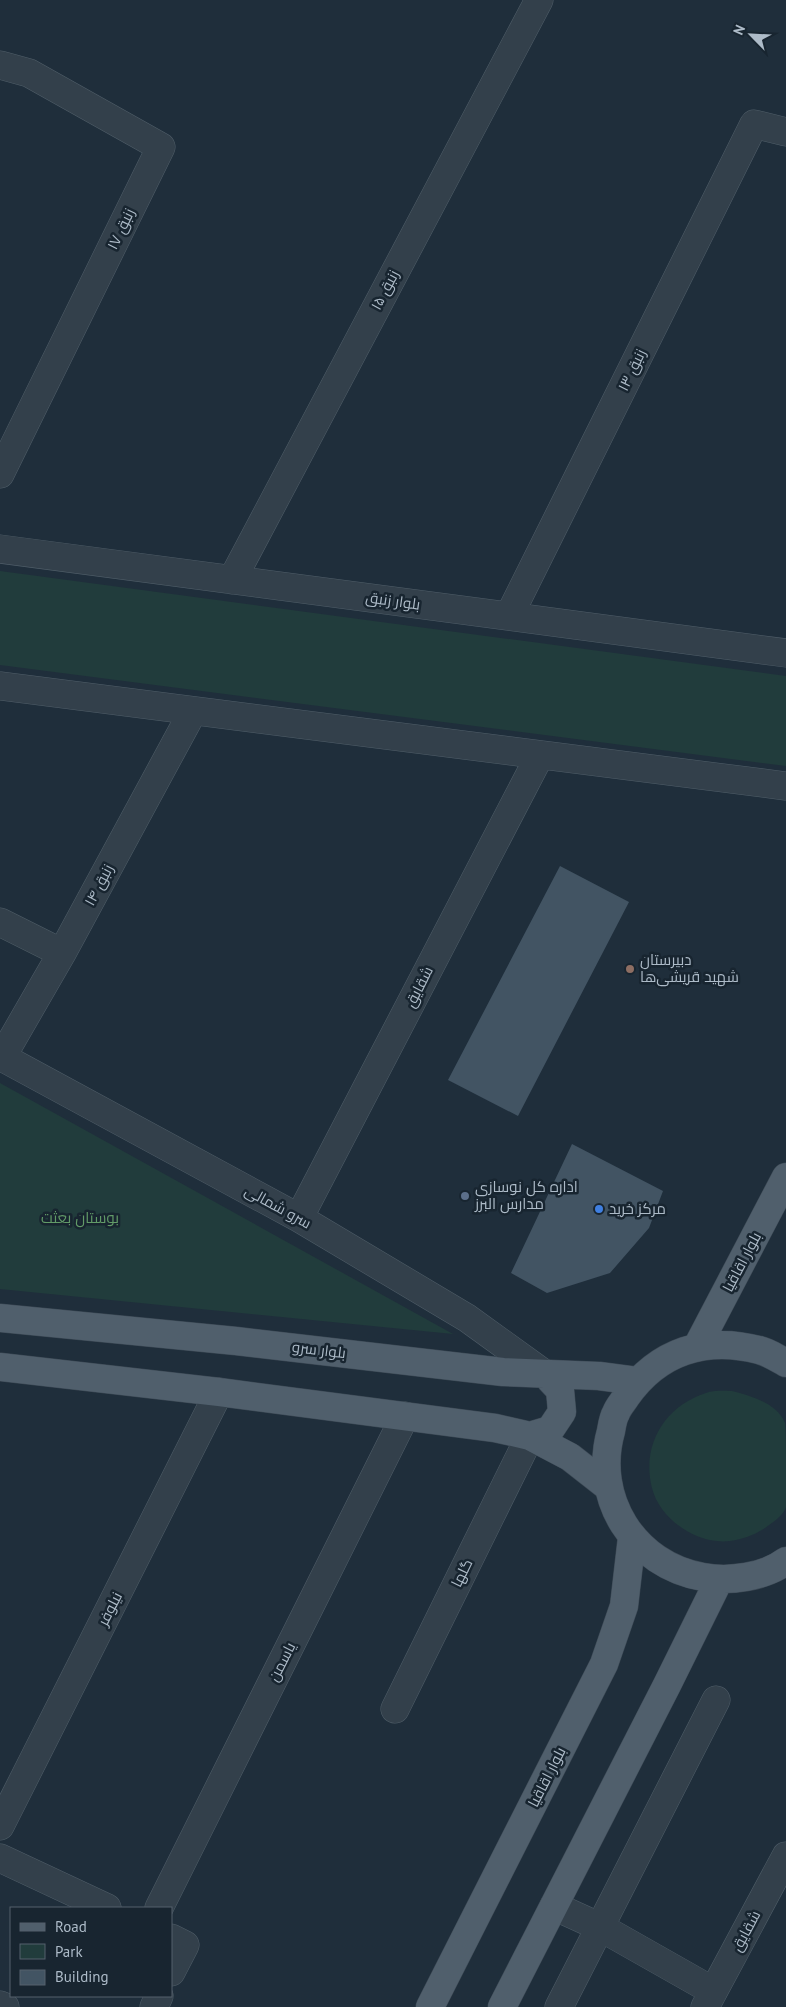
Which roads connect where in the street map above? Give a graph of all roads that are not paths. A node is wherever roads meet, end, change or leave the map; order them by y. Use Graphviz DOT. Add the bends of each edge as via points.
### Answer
graph roads {
  1 [pos="539,0"];
  2 [pos="0,65"];
  3 [pos="786,132"];
  4 [pos="0,474"];
  5 [pos="0,549"];
  6 [pos="232,580"];
  7 [pos="509,616"];
  8 [pos="786,653"];
  9 [pos="0,686"];
  10 [pos="193,711"];
  11 [pos="540,755"];
  12 [pos="786,786"];
  13 [pos="0,922"];
  14 [pos="62,953"];
  15 [pos="1,1056"];
  16 [pos="786,1177"];
  17 [pos="299,1218"];
  18 [pos="0,1318"];
  19 [pos="698,1347"];
  20 [pos="786,1363"];
  21 [pos="0,1367"];
  22 [pos="546,1375"];
  23 [pos="637,1381"];
  24 [pos="219,1392"];
  25 [pos="405,1416"];
  26 [pos="530,1436"];
  27 [pos="607,1486"];
  28 [pos="632,1537"];
  29 [pos="785,1562"];
  30 [pos="719,1580"];
  31 [pos="716,1700"];
  32 [pos="395,1709"];
  33 [pos="0,1826"];
  34 [pos="786,1856"];
  35 [pos="0,1858"];
  36 [pos="554,1906"];
  37 [pos="105,1907"];
  38 [pos="160,1907"];
  39 [pos="600,1927"];
  40 [pos="172,1938"];
  41 [pos="172,1970"];
  42 [pos="709,1999"];
  43 [pos="0,2004"];
  44 [pos="5,2007"];
  45 [pos="430,2007"];
  46 [pos="502,2007"];
  47 [pos="559,2007"];
  1 -- 6 [label="street, زنبق ۱۵"];
  2 -- 4 [label="street, زنبق ۱۷" via="29,73 161,147"];
  3 -- 7 [label="street, زنبق ۱۳" via="754,124"];
  5 -- 6 [label="street, بلوار زنبق"];
  6 -- 7 [label="street, بلوار زنبق"];
  7 -- 8 [label="street, بلوار زنبق"];
  9 -- 10 [label="street"];
  10 -- 11 [label="street"];
  10 -- 14 [label="street, زنبق ۱۴"];
  11 -- 12 [label="street"];
  11 -- 17 [label="street, شقایق"];
  13 -- 14 [label="street"];
  14 -- 15 [label="street, زنبق ۱۴"];
  15 -- 17 [label="street, سرو شمالی"];
  16 -- 19 [label="main road, بلوار اقاقیا"];
  17 -- 22 [label="street, سرو شمالی" via="467,1318"];
  18 -- 22 [label="main road, بلوار سرو"];
  19 -- 20 [label="main road" via="729,1344 761,1350"];
  19 -- 23 [label="main road" via="668,1358"];
  21 -- 24 [label="main road"];
  22 -- 23 [label="main road, بلوار سرو"];
  22 -- 26 [label="main road" via="560,1390 562,1412 550,1430"];
  23 -- 27 [label="main road" via="616,1412 606,1448"];
  24 -- 25 [label="main road"];
  24 -- 33 [label="street, نیلوفر"];
  25 -- 26 [label="main road"];
  25 -- 38 [label="street, یاسمن"];
  26 -- 27 [label="main road" via="570,1457"];
  26 -- 32 [label="street, گلها"];
  27 -- 28 [label="main road" via="616,1513"];
  28 -- 30 [label="main road" via="656,1560 686,1574"];
  28 -- 45 [label="main road, بلوار اقاقیا" via="624,1606 604,1664"];
  29 -- 30 [label="main road" via="752,1576"];
  30 -- 36 [label="main road"];
  31 -- 39 [label="street"];
  34 -- 42 [label="street, شقایق"];
  35 -- 37 [label="street"];
  36 -- 39 [label="street"];
  36 -- 46 [label="main road"];
  39 -- 42 [label="street"];
  39 -- 47 [label="street"];
  40 -- 41 [label="street" via="185,1945"];
  43 -- 44 [label="street"];
}
